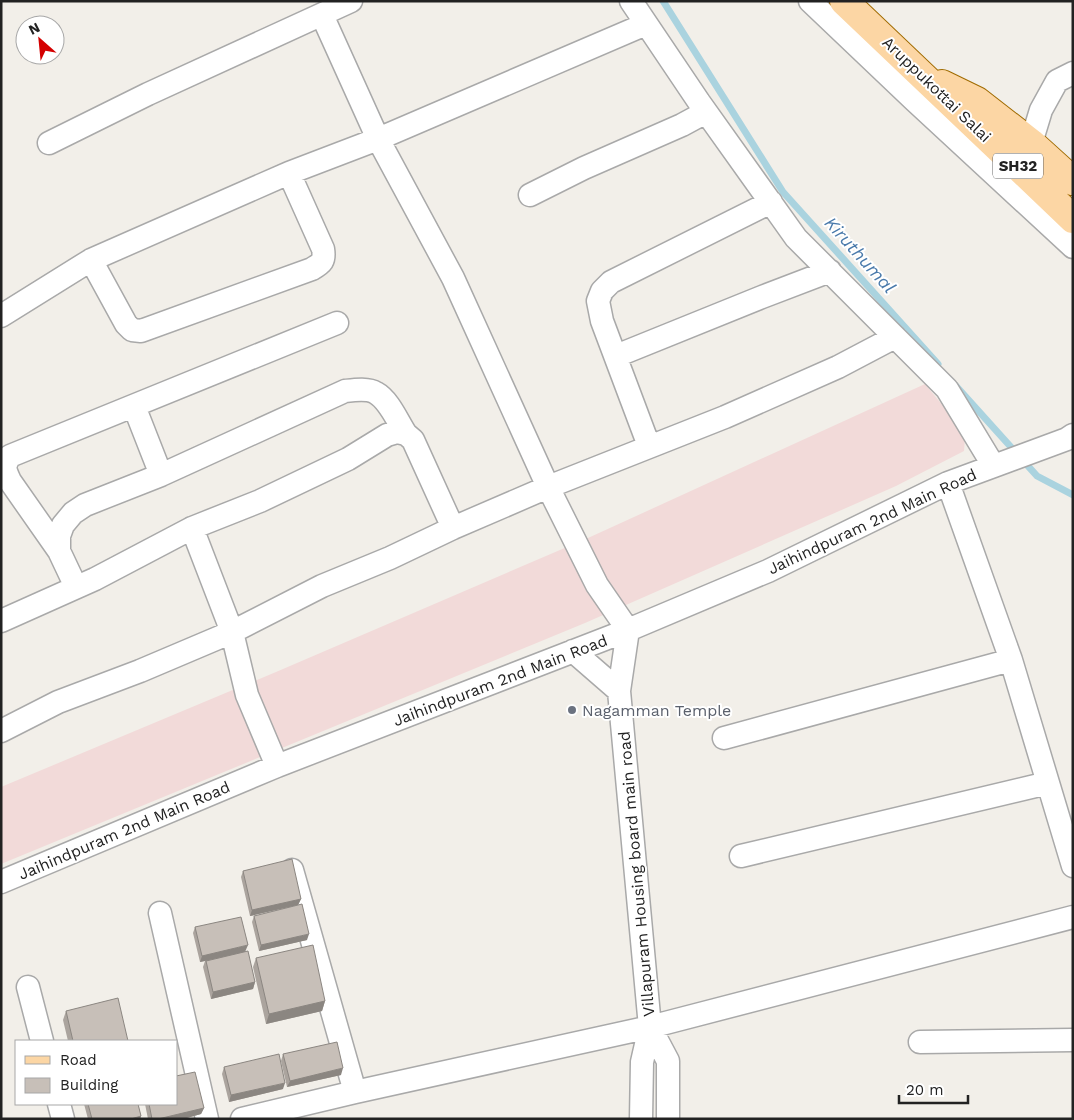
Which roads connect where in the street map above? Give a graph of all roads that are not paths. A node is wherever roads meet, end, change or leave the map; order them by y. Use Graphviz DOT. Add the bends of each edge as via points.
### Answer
graph roads {
  1 [pos="351,1"];
  2 [pos="631,1"];
  3 [pos="810,1"];
  4 [pos="844,1"];
  5 [pos="322,15"];
  6 [pos="646,24"];
  7 [pos="1073,73"];
  8 [pos="921,74"];
  9 [pos="706,112"];
  10 [pos="378,139"];
  11 [pos="49,143"];
  12 [pos="1031,143"];
  13 [pos="289,173"];
  14 [pos="1073,181"];
  15 [pos="530,195"];
  16 [pos="771,202"];
  17 [pos="1073,220"];
  18 [pos="1073,248"];
  19 [pos="91,260"];
  20 [pos="830,271"];
  21 [pos="1,316"];
  22 [pos="337,323"];
  23 [pos="895,337"];
  24 [pos="616,356"];
  25 [pos="134,406"];
  26 [pos="406,434"];
  27 [pos="1070,437"];
  28 [pos="649,446"];
  29 [pos="993,465"];
  30 [pos="161,475"];
  31 [pos="948,483"];
  32 [pos="548,487"];
  33 [pos="192,528"];
  34 [pos="453,528"];
  35 [pos="59,551"];
  36 [pos="76,587"];
  37 [pos="1,621"];
  38 [pos="628,630"];
  39 [pos="232,632"];
  40 [pos="573,651"];
  41 [pos="1011,660"];
  42 [pos="619,691"];
  43 [pos="1,731"];
  44 [pos="724,738"];
  45 [pos="277,766"];
  46 [pos="1048,783"];
  47 [pos="741,856"];
  48 [pos="1073,866"];
  49 [pos="292,870"];
  50 [pos="1,882"];
  51 [pos="160,913"];
  52 [pos="1073,917"];
  53 [pos="28,987"];
  54 [pos="650,1027"];
  55 [pos="42,1040"];
  56 [pos="1073,1040"];
  57 [pos="920,1042"];
  58 [pos="355,1092"];
  59 [pos="59,1105"];
  60 [pos="63,1119"];
  61 [pos="207,1119"];
  62 [pos="242,1119"];
  63 [pos="641,1119"];
  64 [pos="668,1119"];
  1 -- 5 [label="street"];
  2 -- 6 [label="street"];
  3 -- 18 [label="street"];
  4 -- 8 [label="main road, Aruppukottai Salai / SH32"];
  5 -- 10 [label="street"];
  5 -- 11 [label="street"];
  6 -- 9 [label="street"];
  6 -- 10 [label="street"];
  7 -- 12 [label="street" via="1057,81 1041,110"];
  8 -- 12 [label="main road" via="977,101"];
  8 -- 17 [label="main road, Aruppukottai Salai / SH32"];
  9 -- 15 [label="street"];
  9 -- 16 [label="street"];
  10 -- 13 [label="street"];
  10 -- 32 [label="street" via="453,278"];
  12 -- 14 [label="main road"];
  13 -- 19 [label="street"];
  13 -- 19 [label="street" via="323,249 322,261 312,269 141,331 132,330 126,324"];
  16 -- 20 [label="street" via="796,238"];
  16 -- 24 [label="street" via="611,282 602,291 598,302"];
  19 -- 21 [label="street"];
  20 -- 23 [label="street"];
  20 -- 24 [label="street"];
  22 -- 25 [label="street"];
  23 -- 28 [label="street" via="838,367"];
  23 -- 29 [label="street" via="947,389"];
  24 -- 28 [label="street"];
  25 -- 30 [label="street"];
  25 -- 35 [label="street" via="18,452 5,463 10,481"];
  26 -- 30 [label="street" via="375,392 345,391"];
  26 -- 33 [label="street" via="387,435 348,460"];
  26 -- 34 [label="street" via="413,440"];
  27 -- 29 [label="street, Jaihindpuram 2nd Main Road"];
  28 -- 32 [label="street"];
  29 -- 31 [label="street, Jaihindpuram 2nd Main Road"];
  30 -- 35 [label="street" via="84,504 63,525"];
  31 -- 38 [label="street, Jaihindpuram 2nd Main Road" via="768,571"];
  31 -- 41 [label="street"];
  32 -- 34 [label="street"];
  32 -- 38 [label="street" via="597,585"];
  33 -- 36 [label="street"];
  33 -- 39 [label="street"];
  34 -- 39 [label="street" via="322,586"];
  35 -- 36 [label="street"];
  36 -- 37 [label="street"];
  38 -- 40 [label="street, Jaihindpuram 2nd Main Road"];
  38 -- 42 [label="street, Villapuram Housing board main road"];
  39 -- 43 [label="street" via="58,702"];
  39 -- 45 [label="street" via="247,695"];
  40 -- 42 [label="street"];
  40 -- 45 [label="street, Jaihindpuram 2nd Main Road"];
  41 -- 44 [label="street"];
  41 -- 46 [label="street"];
  42 -- 54 [label="street, Villapuram Housing board main road"];
  45 -- 50 [label="street, Jaihindpuram 2nd Main Road"];
  46 -- 47 [label="street"];
  46 -- 48 [label="street"];
  49 -- 58 [label="street"];
  51 -- 61 [label="street"];
  52 -- 54 [label="street"];
  53 -- 55 [label="street"];
  54 -- 58 [label="street"];
  54 -- 63 [label="street, Villapuram Housing board main road" via="642,1062"];
  54 -- 64 [label="street, Villapuram Housing board main road" via="668,1061"];
  56 -- 57 [label="street"];
  58 -- 62 [label="street"];
  59 -- 60 [label="street"];
}
